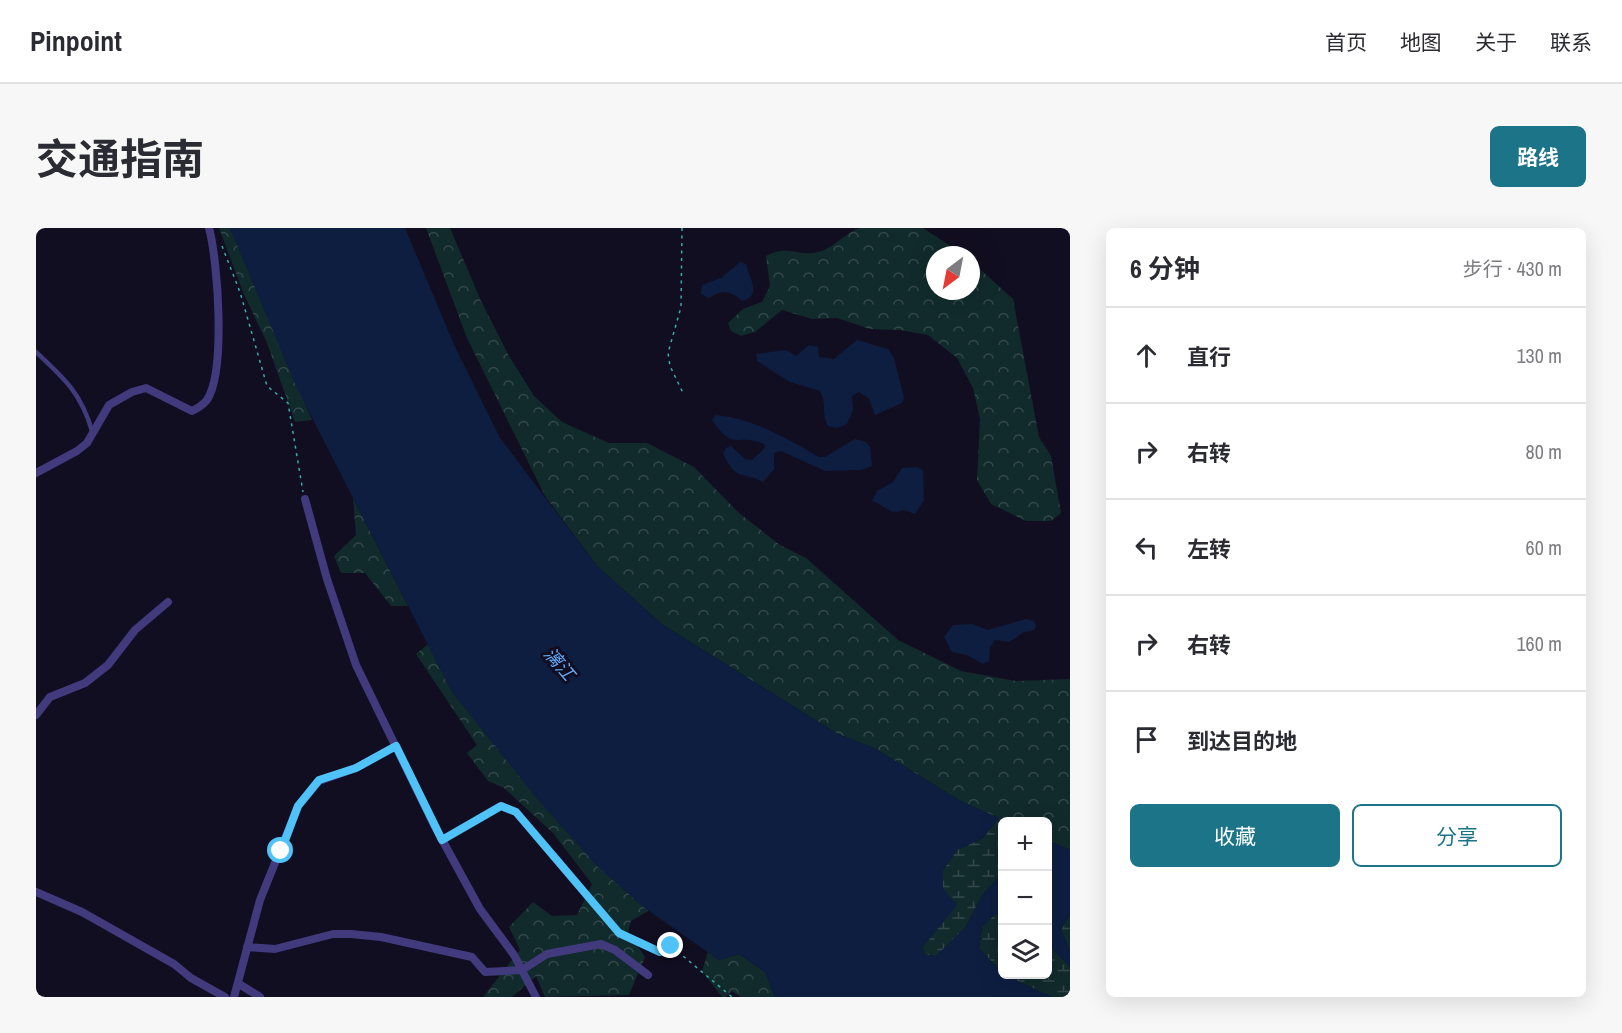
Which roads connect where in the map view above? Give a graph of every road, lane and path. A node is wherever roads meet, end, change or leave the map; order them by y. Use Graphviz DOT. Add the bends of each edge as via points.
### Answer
graph roads {
  1 [pos="209,228"];
  2 [pos="682,228"];
  3 [pos="220,242"];
  4 [pos="36,352"];
  5 [pos="684,395"];
  6 [pos="93,433"];
  7 [pos="36,473"];
  8 [pos="305,499"];
  9 [pos="168,602"];
  10 [pos="50,697"];
  11 [pos="36,699"];
  12 [pos="36,715"];
  13 [pos="396,746"];
  14 [pos="442,840"];
  15 [pos="36,891"];
  16 [pos="247,947"];
  17 [pos="522,970"];
  18 [pos="648,975"];
  19 [pos="239,984"];
  20 [pos="225,997"];
  21 [pos="234,997"];
  22 [pos="260,997"];
  23 [pos="536,997"];
  24 [pos="732,997"];
  1 -- 6 [label="street" via="220,316 208,398 192,411 147,388 132,392 109,405"];
  2 -- 5 [label="path" via="681,307 668,353"];
  3 -- 8 [label="path" via="240,292 267,386 288,403"];
  4 -- 6 [label="lane" via="73,387 85,406"];
  6 -- 7 [label="street" via="77,451"];
  8 -- 13 [label="street" via="356,665"];
  9 -- 10 [label="street" via="135,630 108,665 85,683"];
  10 -- 11 [label="street"];
  10 -- 12 [label="street"];
  13 -- 14 [label="street"];
  13 -- 16 [label="street" via="356,768 319,780 298,806 260,900"];
  14 -- 17 [label="street" via="480,909"];
  14 -- 24 [label="path" via="501,806 516,812 619,933 660,952 671,946"];
  15 -- 20 [label="street" via="174,963 191,978"];
  16 -- 17 [label="street" via="275,949 333,934 351,934 472,957 485,972"];
  16 -- 19 [label="street"];
  17 -- 18 [label="street" via="547,954 601,944"];
  17 -- 23 [label="street"];
  19 -- 21 [label="street"];
  19 -- 22 [label="street"];
}
